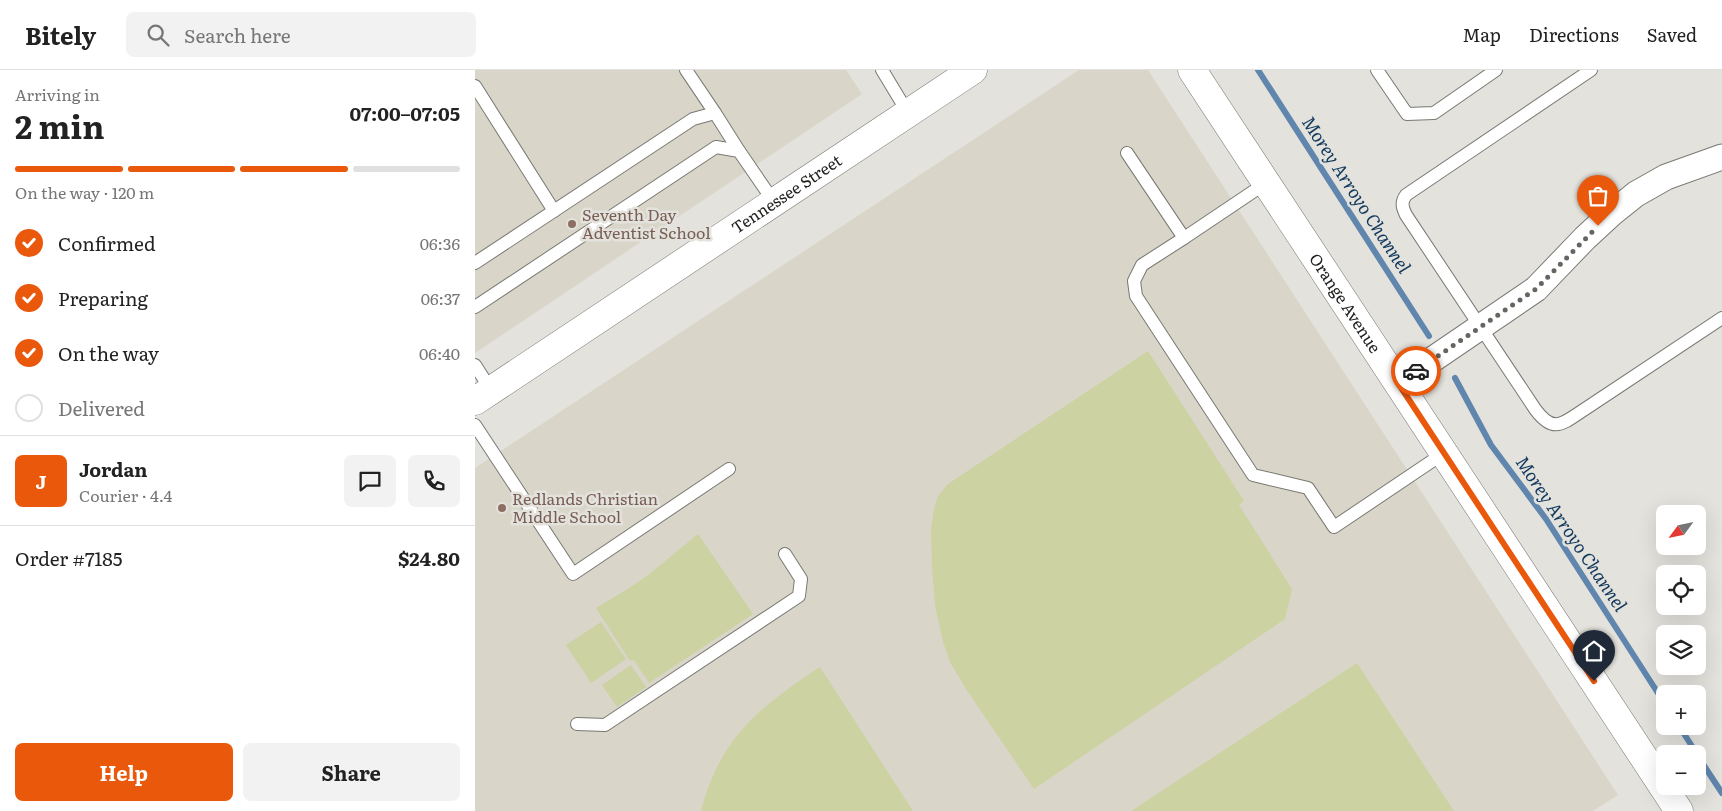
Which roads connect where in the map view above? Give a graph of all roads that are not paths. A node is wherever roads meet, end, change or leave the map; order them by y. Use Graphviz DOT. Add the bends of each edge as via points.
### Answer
graph roads {
  1 [pos="686,70"];
  2 [pos="882,70"];
  3 [pos="973,70"];
  4 [pos="1192,70"];
  5 [pos="1377,70"];
  6 [pos="1496,70"];
  7 [pos="1591,70"];
  8 [pos="475,86"];
  9 [pos="715,113"];
  10 [pos="909,113"];
  11 [pos="739,151"];
  12 [pos="1127,153"];
  13 [pos="1722,157"];
  14 [pos="1266,183"];
  15 [pos="774,202"];
  16 [pos="554,210"];
  17 [pos="1184,238"];
  18 [pos="475,263"];
  19 [pos="475,307"];
  20 [pos="1722,318"];
  21 [pos="1480,328"];
  22 [pos="475,365"];
  23 [pos="1398,383"];
  24 [pos="483,395"];
  25 [pos="475,425"];
  26 [pos="1444,453"];
  27 [pos="729,469"];
  28 [pos="785,554"];
  29 [pos="577,724"];
  30 [pos="1679,811"];
  1 -- 9 [label="lane"];
  2 -- 10 [label="lane"];
  3 -- 10 [label="street, Tennessee Street"];
  4 -- 14 [label="street, Orange Avenue"];
  5 -- 6 [label="lane" via="1407,114 1434,113"];
  7 -- 21 [label="lane" via="1406,195 1403,201 1406,215"];
  8 -- 16 [label="lane"];
  9 -- 11 [label="lane"];
  9 -- 16 [label="lane" via="693,119"];
  10 -- 15 [label="street, Tennessee Street"];
  11 -- 15 [label="lane"];
  11 -- 19 [label="lane" via="716,147"];
  12 -- 17 [label="lane"];
  13 -- 21 [label="street" via="1666,177 1636,194 1585,238 1536,289"];
  14 -- 17 [label="lane"];
  14 -- 23 [label="street, Orange Avenue"];
  15 -- 24 [label="street, Tennessee Street"];
  16 -- 18 [label="lane"];
  17 -- 26 [label="lane" via="1141,265 1134,281 1136,296 1253,475 1308,488 1334,527"];
  20 -- 21 [label="lane" via="1585,410 1557,424 1550,424 1542,418"];
  21 -- 23 [label="street"];
  22 -- 24 [label="lane"];
  23 -- 26 [label="street, Orange Avenue"];
  25 -- 27 [label="lane" via="573,574"];
  26 -- 30 [label="street, Orange Avenue"];
  28 -- 29 [label="lane" via="801,580 799,596 605,725"];
}
